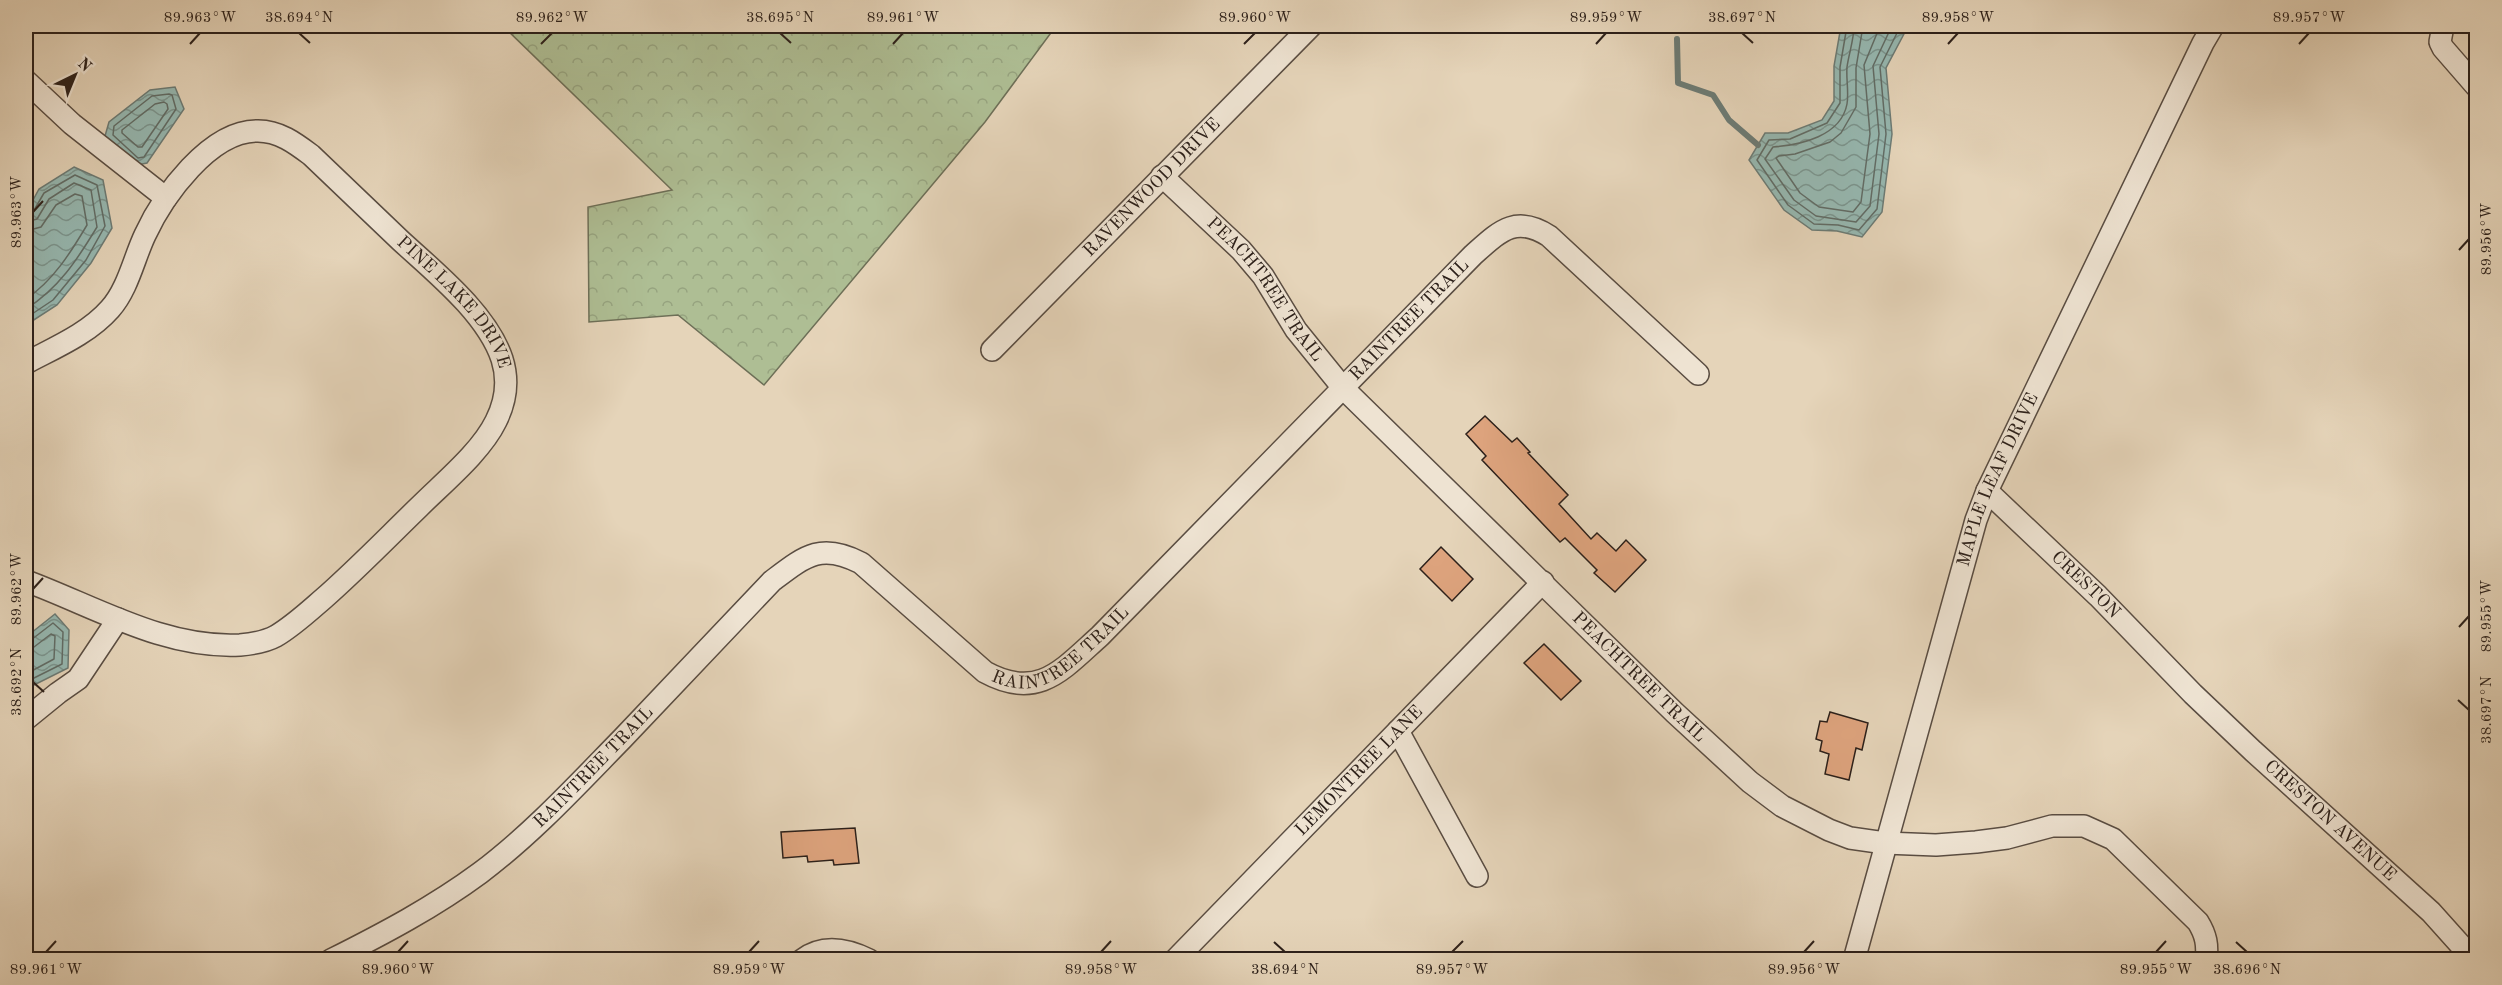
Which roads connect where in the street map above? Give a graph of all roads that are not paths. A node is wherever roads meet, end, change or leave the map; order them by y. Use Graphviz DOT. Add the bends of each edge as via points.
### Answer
graph roads {
  1 [pos="1311,26"];
  2 [pos="2213,26"];
  3 [pos="2442,26"];
  4 [pos="26,81"];
  5 [pos="2476,86"];
  6 [pos="1162,176"];
  7 [pos="166,198"];
  8 [pos="992,350"];
  9 [pos="26,363"];
  10 [pos="1698,374"];
  11 [pos="1343,388"];
  12 [pos="1987,491"];
  13 [pos="26,581"];
  14 [pos="1543,582"];
  15 [pos="118,619"];
  16 [pos="2183,683"];
  17 [pos="26,719"];
  18 [pos="1398,731"];
  19 [pos="1885,843"];
  20 [pos="1477,876"];
  21 [pos="332,960"];
  22 [pos="802,960"];
  23 [pos="869,960"];
  24 [pos="1175,960"];
  25 [pos="1854,960"];
  26 [pos="2205,960"];
  27 [pos="2475,960"];
  1 -- 6 [label="street, RAVENWOOD DRIVE"];
  2 -- 12 [label="street, MAPLE LEAF DRIVE"];
  3 -- 5 [label="street" via="2443,48"];
  4 -- 7 [label="street" via="72,124"];
  6 -- 8 [label="street, RAVENWOOD DRIVE"];
  6 -- 11 [label="street, PEACHTREE TRAIL" via="1241,250 1263,276 1296,330"];
  7 -- 9 [label="street, PINE LAKE DRIVE" via="111,309 92,325"];
  7 -- 15 [label="street, PINE LAKE DRIVE" via="196,162 235,135 261,130 294,142 477,316 501,358 506,391 503,407 482,442 348,577 275,637 259,643 209,644"];
  10 -- 11 [label="street, RAINTREE TRAIL" via="1549,236 1536,227 1524,225 1497,234 1473,255"];
  11 -- 14 [label="street, PEACHTREE TRAIL"];
  11 -- 21 [label="street, RAINTREE TRAIL" via="1100,636 1066,666 1032,684 1002,681 985,672 881,579 844,554 820,553 795,564 772,581 518,843 434,904"];
  12 -- 16 [label="street, CRESTON"];
  12 -- 19 [label="street, MAPLE LEAF DRIVE"];
  13 -- 15 [label="street, PINE LAKE DRIVE"];
  14 -- 18 [label="street, LEMONTREE LANE"];
  14 -- 19 [label="street, PEACHTREE TRAIL" via="1675,713 1782,807 1850,838"];
  15 -- 17 [label="street" via="78,680"];
  16 -- 27 [label="street, CRESTON AVENUE" via="2422,904"];
  18 -- 20 [label="street"];
  18 -- 24 [label="street, LEMONTREE LANE"];
  19 -- 25 [label="street, MAPLE LEAF DRIVE"];
  19 -- 26 [label="street, PEACHTREE TRAIL" via="1976,843 2063,824 2093,829 2113,839 2198,922 2205,934"];
  22 -- 23 [label="street" via="818,951 837,949"];
}
